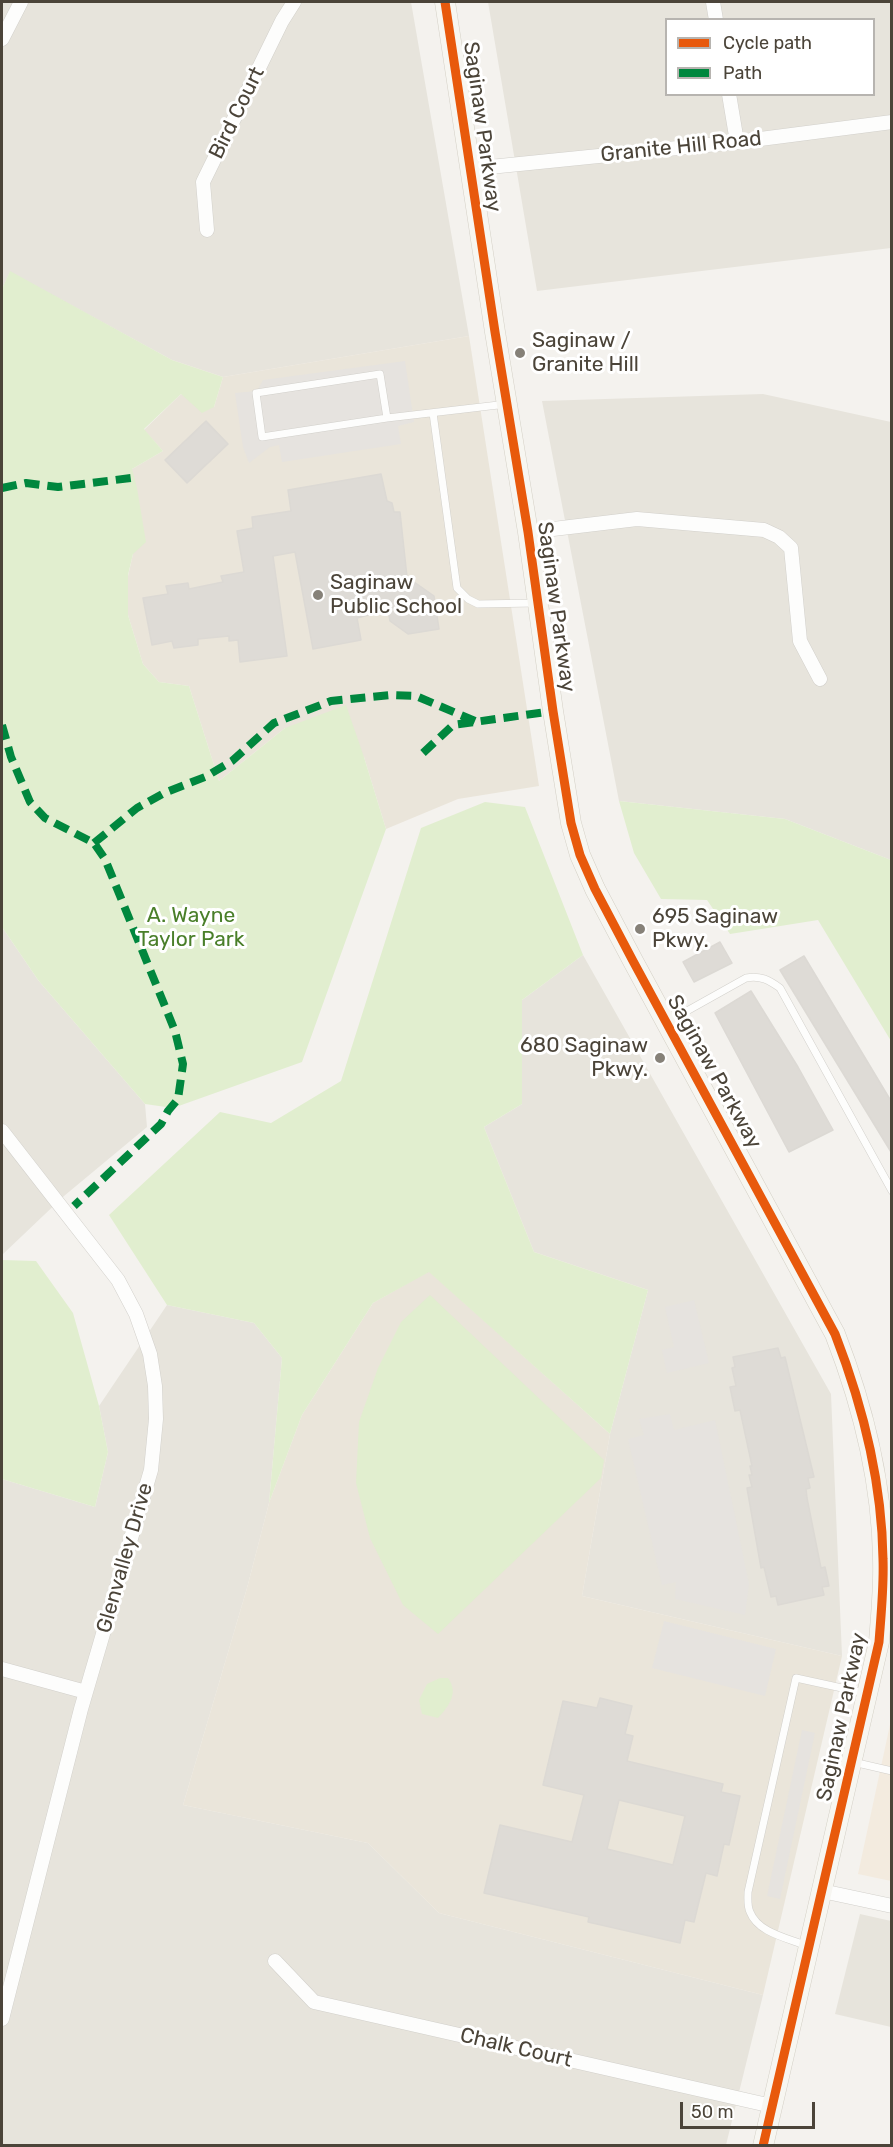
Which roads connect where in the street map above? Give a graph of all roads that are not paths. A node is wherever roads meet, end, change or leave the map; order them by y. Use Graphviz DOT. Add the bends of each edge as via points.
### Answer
graph roads {
  1 [pos="21,2"];
  2 [pos="294,2"];
  3 [pos="446,2"];
  4 [pos="713,2"];
  5 [pos="716,18"];
  6 [pos="2,39"];
  7 [pos="729,96"];
  8 [pos="891,122"];
  9 [pos="736,142"];
  10 [pos="470,169"];
  11 [pos="207,230"];
  12 [pos="507,404"];
  13 [pos="433,413"];
  14 [pos="387,418"];
  15 [pos="528,532"];
  16 [pos="538,603"];
  17 [pos="820,679"];
  18 [pos="667,1022"];
  19 [pos="2,1131"];
  20 [pos="891,1191"];
  21 [pos="887,1561"];
  22 [pos="2,1669"];
  23 [pos="86,1692"];
  24 [pos="867,1694"];
  25 [pos="851,1762"];
  26 [pos="891,1770"];
  27 [pos="822,1891"];
  28 [pos="891,1906"];
  29 [pos="809,1946"];
  30 [pos="275,1961"];
  31 [pos="2,2019"];
  32 [pos="772,2106"];
  33 [pos="763,2145"];
  1 -- 6 [label="street"];
  2 -- 11 [label="street, Bird Court" via="203,182"];
  3 -- 10 [label="street, Saginaw Parkway"];
  4 -- 5 [label="street"];
  7 -- 9 [label="street"];
  8 -- 9 [label="street, Granite Hill Road"];
  9 -- 10 [label="street, Granite Hill Road"];
  10 -- 12 [label="street, Saginaw Parkway"];
  12 -- 13 [label="lane"];
  12 -- 15 [label="street, Saginaw Parkway"];
  13 -- 14 [label="lane"];
  13 -- 16 [label="lane" via="457,588 478,604"];
  14 -- 14 [label="lane" via="380,374 256,393 262,437"];
  15 -- 16 [label="street, Saginaw Parkway"];
  15 -- 17 [label="street" via="637,519 764,530 779,537 791,548 800,641"];
  16 -- 18 [label="street, Saginaw Parkway" via="571,823 580,855"];
  18 -- 20 [label="lane" via="746,978 756,976 771,981 780,988"];
  18 -- 21 [label="street, Saginaw Parkway" via="835,1334 856,1388 872,1455"];
  19 -- 23 [label="street, Glenvalley Drive" via="118,1280 136,1314 152,1365 156,1419 151,1470"];
  21 -- 24 [label="street, Saginaw Parkway" via="879,1642"];
  22 -- 23 [label="street"];
  23 -- 31 [label="street, Glenvalley Drive"];
  24 -- 25 [label="street, Saginaw Parkway"];
  24 -- 29 [label="lane" via="796,1678 748,1892 749,1910 755,1922"];
  25 -- 26 [label="lane"];
  25 -- 27 [label="street, Saginaw Parkway"];
  27 -- 28 [label="street"];
  27 -- 29 [label="street, Saginaw Parkway"];
  29 -- 32 [label="street, Saginaw Parkway"];
  30 -- 32 [label="street, Chalk Court" via="314,2002"];
  32 -- 33 [label="street, Saginaw Parkway"];
}
